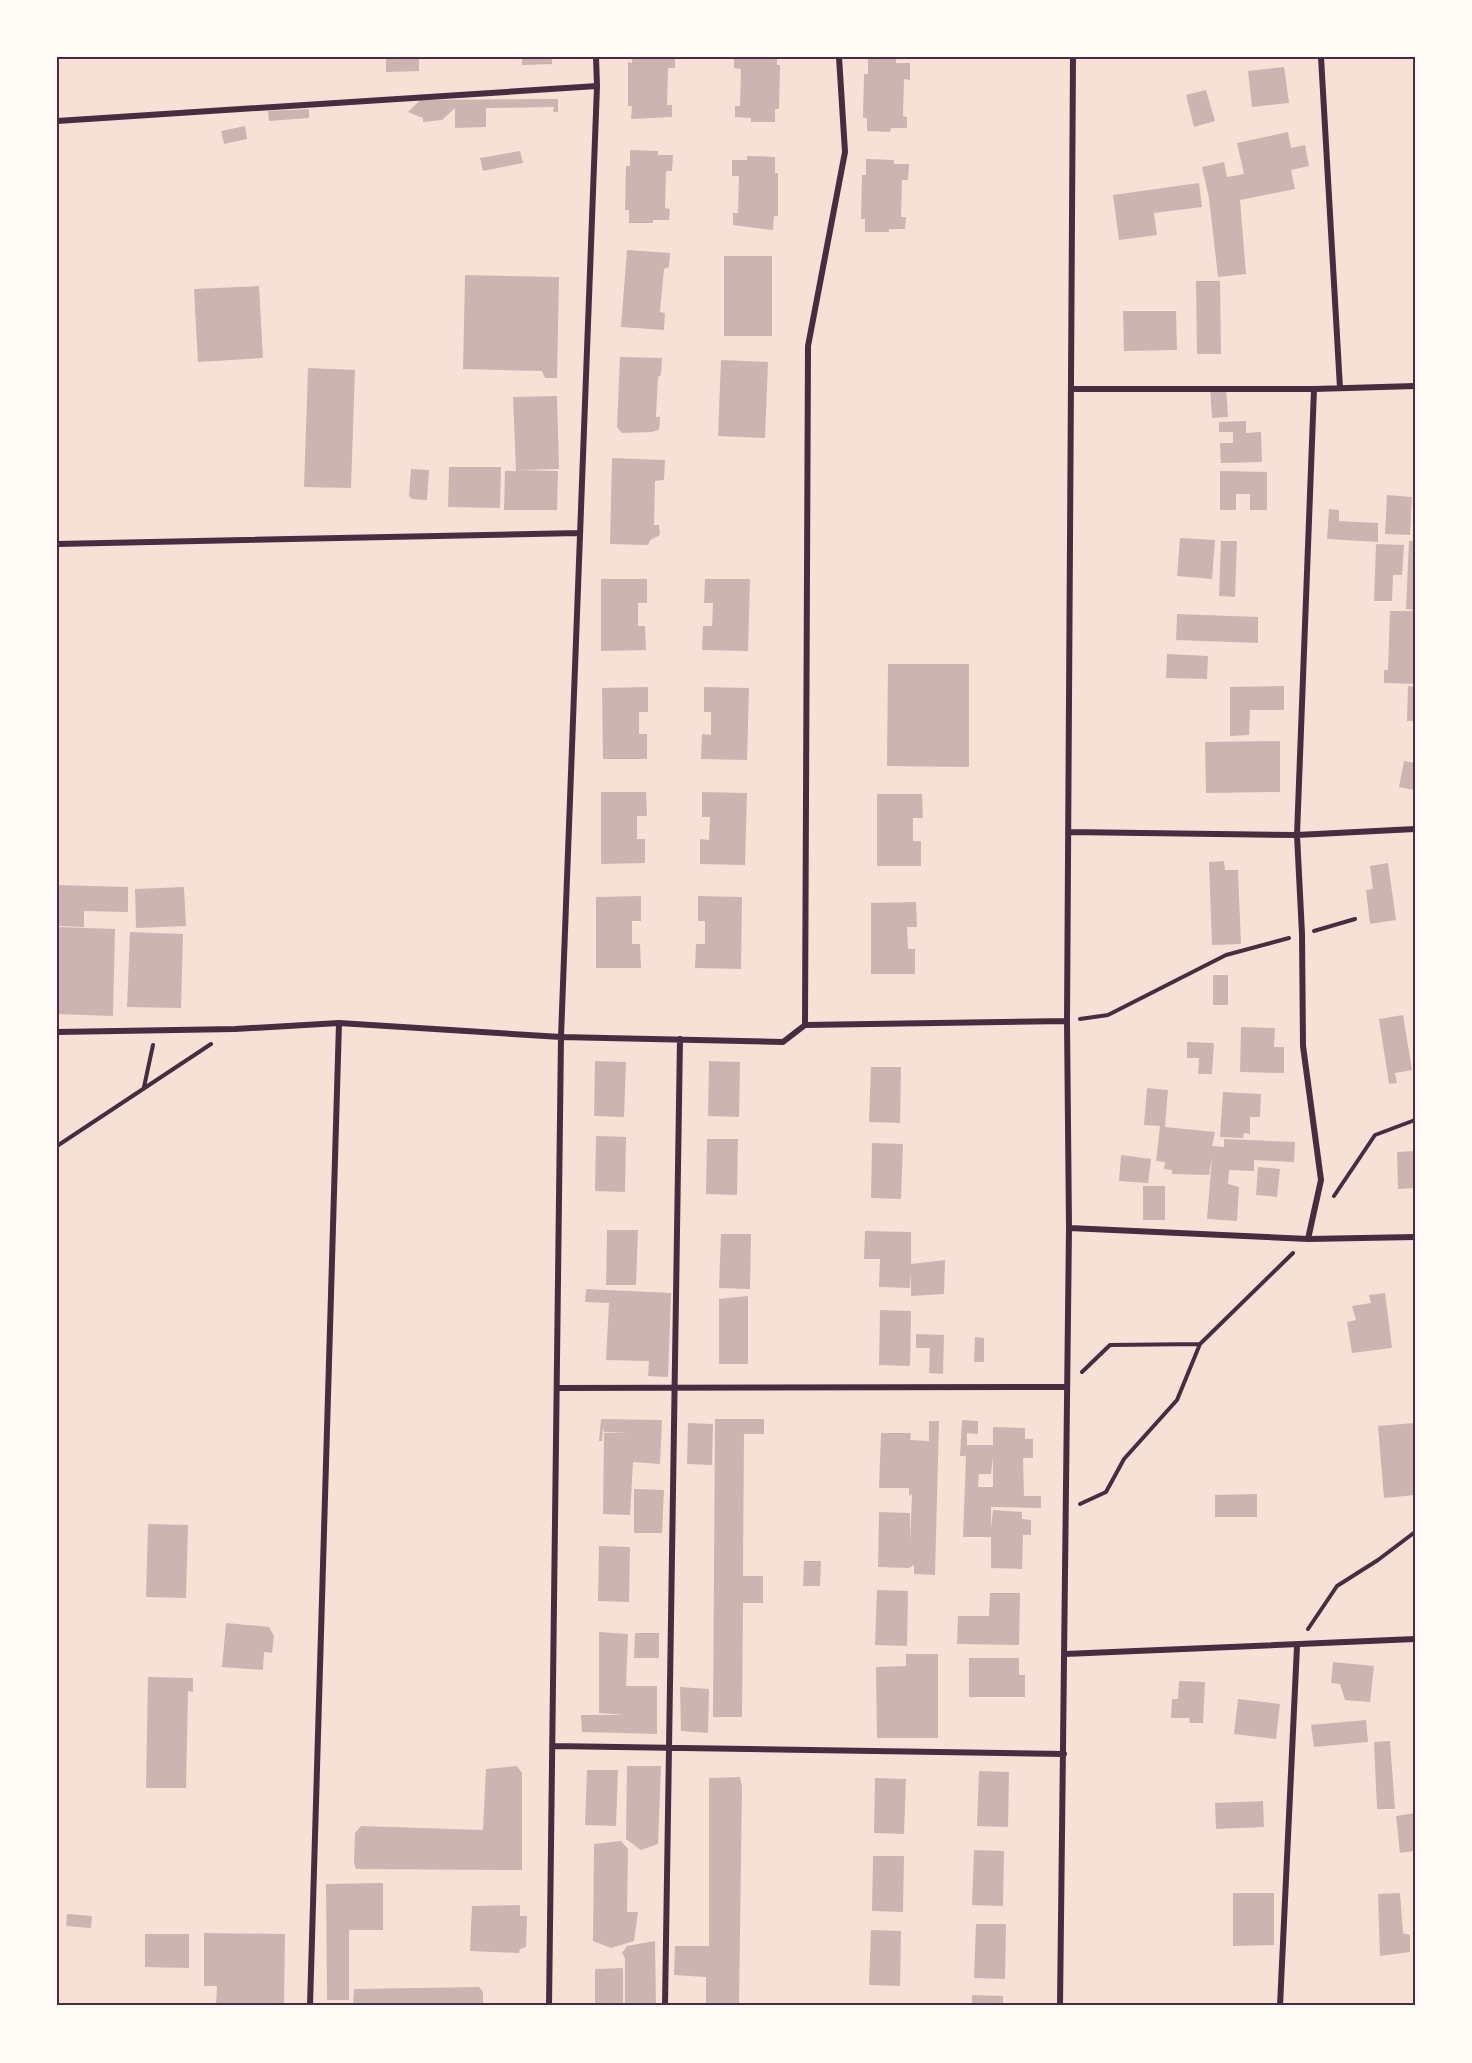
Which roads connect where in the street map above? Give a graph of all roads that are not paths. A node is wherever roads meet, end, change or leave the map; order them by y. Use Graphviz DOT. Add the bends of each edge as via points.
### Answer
graph roads {
  1 [pos="596,57"];
  2 [pos="839,57"];
  3 [pos="1073,57"];
  4 [pos="1321,57"];
  5 [pos="597,86"];
  6 [pos="57,121"];
  7 [pos="1415,386"];
  8 [pos="1340,388"];
  9 [pos="1072,389"];
  10 [pos="1314,389"];
  11 [pos="579,533"];
  12 [pos="57,544"];
  13 [pos="1415,829"];
  14 [pos="1068,832"];
  15 [pos="1297,835"];
  16 [pos="1067,1021"];
  17 [pos="339,1023"];
  18 [pos="805,1025"];
  19 [pos="57,1032"];
  20 [pos="561,1037"];
  21 [pos="680,1040"];
  22 [pos="1069,1228"];
  23 [pos="1415,1237"];
  24 [pos="1308,1239"];
  25 [pos="1067,1387"];
  26 [pos="557,1388"];
  27 [pos="675,1388"];
  28 [pos="1415,1639"];
  29 [pos="1297,1646"];
  30 [pos="1065,1654"];
  31 [pos="553,1746"];
  32 [pos="669,1747"];
  33 [pos="1064,1754"];
  34 [pos="310,2006"];
  35 [pos="549,2006"];
  36 [pos="665,2006"];
  37 [pos="1060,2006"];
  38 [pos="1280,2006"];
  1 -- 5 [label="street"];
  2 -- 18 [label="street" via="844,152 808,346"];
  3 -- 9 [label="street"];
  4 -- 8 [label="street"];
  5 -- 6 [label="street"];
  5 -- 11 [label="street"];
  7 -- 8 [label="street"];
  8 -- 10 [label="street"];
  9 -- 10 [label="street"];
  9 -- 14 [label="street"];
  10 -- 15 [label="street"];
  11 -- 12 [label="street"];
  11 -- 20 [label="street"];
  13 -- 15 [label="street"];
  14 -- 15 [label="street"];
  14 -- 16 [label="street"];
  15 -- 24 [label="street" via="1303,1046 1321,1180"];
  16 -- 18 [label="street"];
  16 -- 22 [label="street"];
  17 -- 19 [label="street"];
  17 -- 20 [label="street"];
  17 -- 34 [label="street"];
  18 -- 21 [label="street" via="783,1042"];
  20 -- 21 [label="street"];
  20 -- 26 [label="street"];
  21 -- 27 [label="street"];
  22 -- 24 [label="street"];
  22 -- 25 [label="street"];
  23 -- 24 [label="street"];
  25 -- 27 [label="street"];
  25 -- 30 [label="street"];
  26 -- 27 [label="street"];
  26 -- 31 [label="street"];
  27 -- 32 [label="street"];
  28 -- 29 [label="street"];
  29 -- 30 [label="street"];
  29 -- 38 [label="street"];
  30 -- 33 [label="street"];
  31 -- 32 [label="street"];
  31 -- 35 [label="street"];
  32 -- 33 [label="street"];
  32 -- 36 [label="street"];
  33 -- 37 [label="street"];
}
